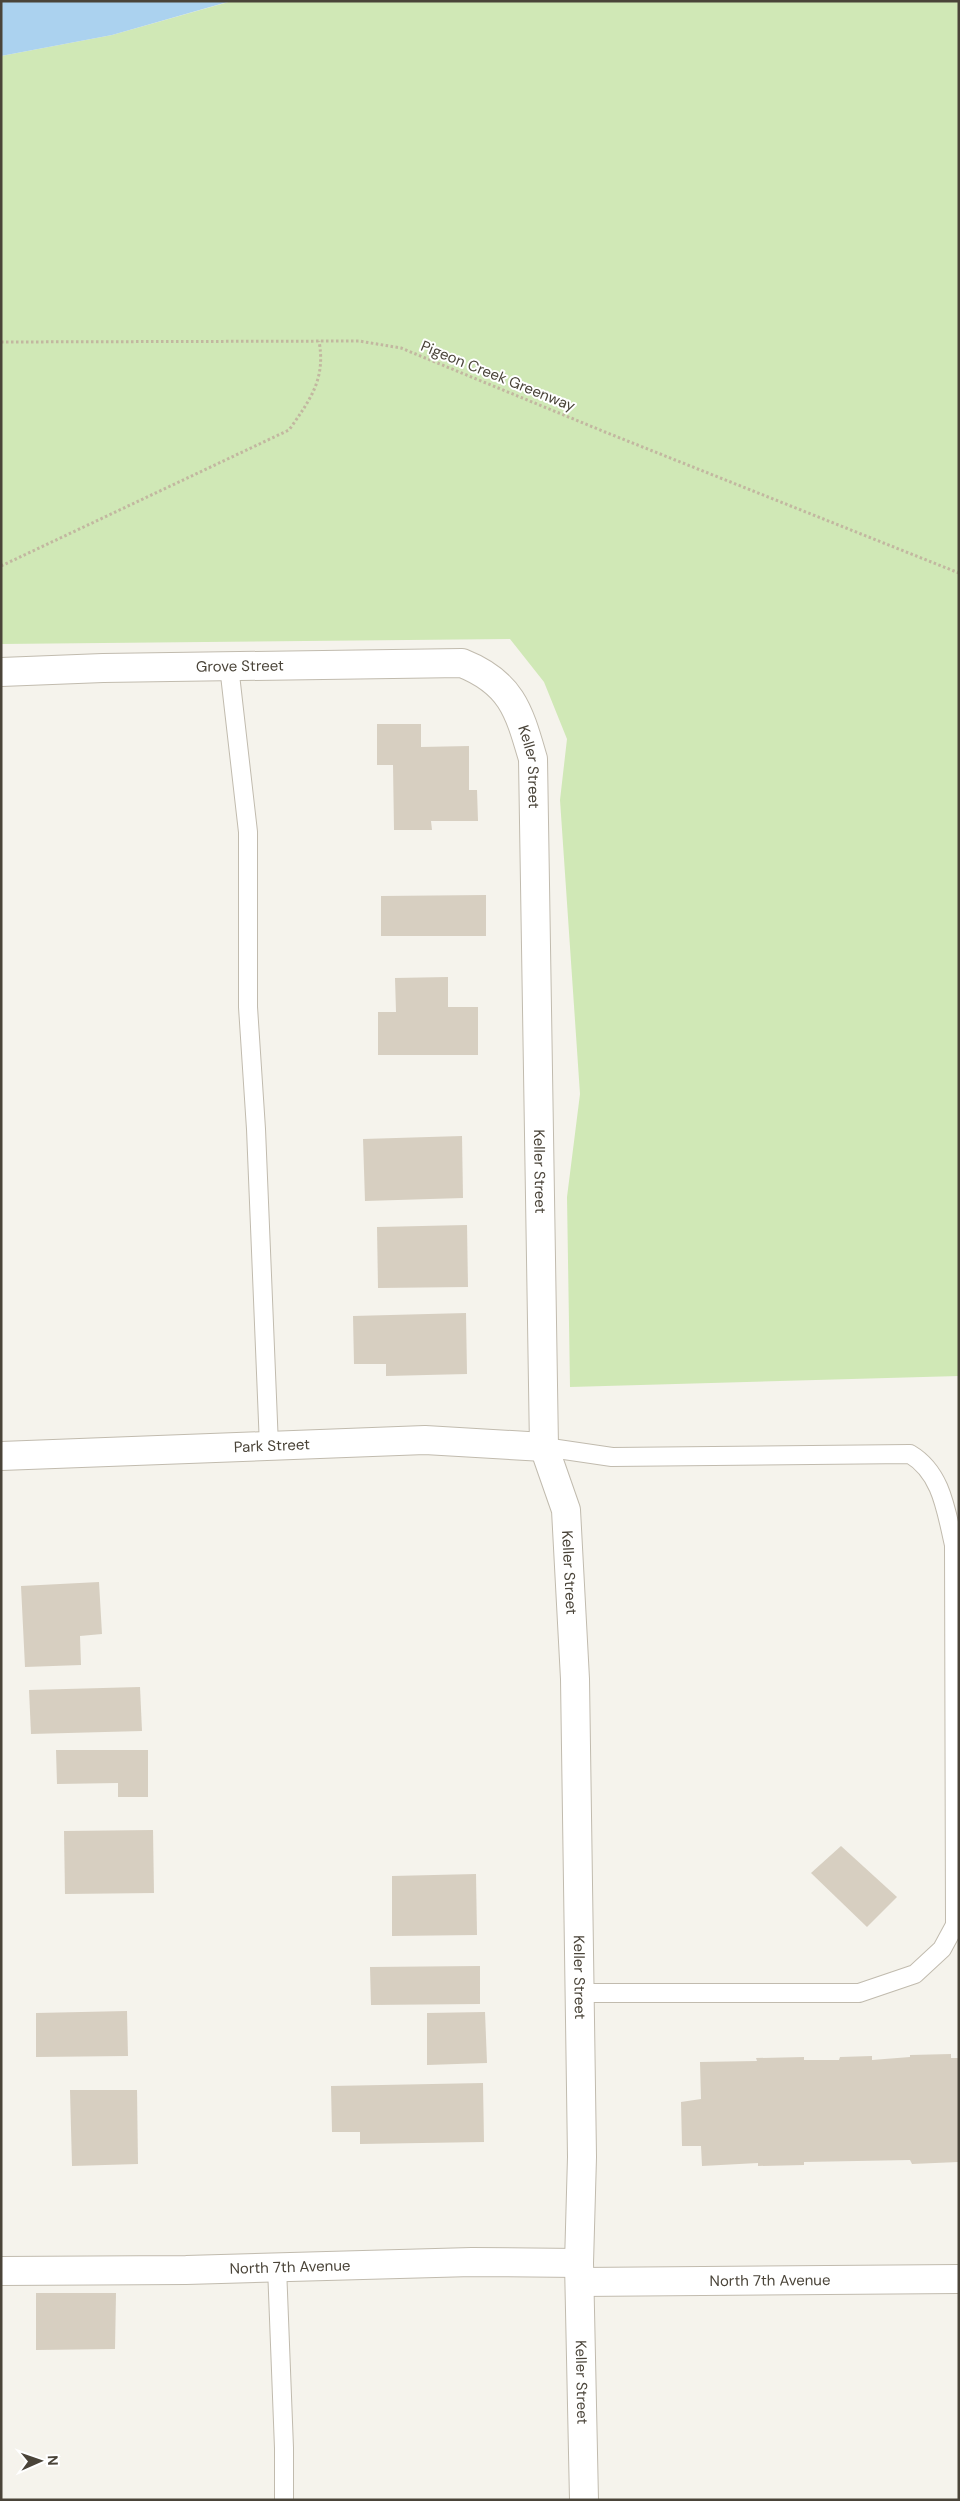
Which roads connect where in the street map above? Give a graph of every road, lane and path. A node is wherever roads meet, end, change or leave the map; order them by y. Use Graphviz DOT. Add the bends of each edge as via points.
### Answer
graph roads {
  1 [pos="319,341"];
  2 [pos="1,342"];
  3 [pos="1,566"];
  4 [pos="959,573"];
  5 [pos="229,666"];
  6 [pos="476,669"];
  7 [pos="1,672"];
  8 [pos="269,1446"];
  9 [pos="544,1447"];
  10 [pos="1,1456"];
  11 [pos="580,1993"];
  12 [pos="278,2267"];
  13 [pos="1,2271"];
  14 [pos="579,2272"];
  15 [pos="959,2279"];
  16 [pos="284,2500"];
  17 [pos="584,2500"];
  1 -- 2 [label="path, Pigeon Creek Greenway"];
  1 -- 3 [label="path" via="322,358 314,393 289,430"];
  1 -- 4 [label="path, Pigeon Creek Greenway" via="359,341 401,348"];
  5 -- 6 [label="street, Grove Street" via="462,664"];
  5 -- 7 [label="street, Grove Street"];
  5 -- 8 [label="lane" via="248,832 248,1007"];
  6 -- 9 [label="street, Keller Street" via="497,683 513,703 520,715 533,759"];
  8 -- 9 [label="street, Park Street" via="425,1440"];
  8 -- 10 [label="street, Park Street"];
  9 -- 11 [label="street, Keller Street" via="566,1510 575,1679"];
  9 -- 11 [label="lane" via="612,1458 910,1454 920,1460 940,1486 954,1544 956,1925 942,1949 915,1974 859,1993"];
  11 -- 14 [label="street, Keller Street" via="582,2157"];
  12 -- 13 [label="street, North 7th Avenue"];
  12 -- 14 [label="street, North 7th Avenue" via="472,2262"];
  12 -- 16 [label="lane"];
  14 -- 15 [label="street, North 7th Avenue"];
  14 -- 17 [label="street, Keller Street"];
}
